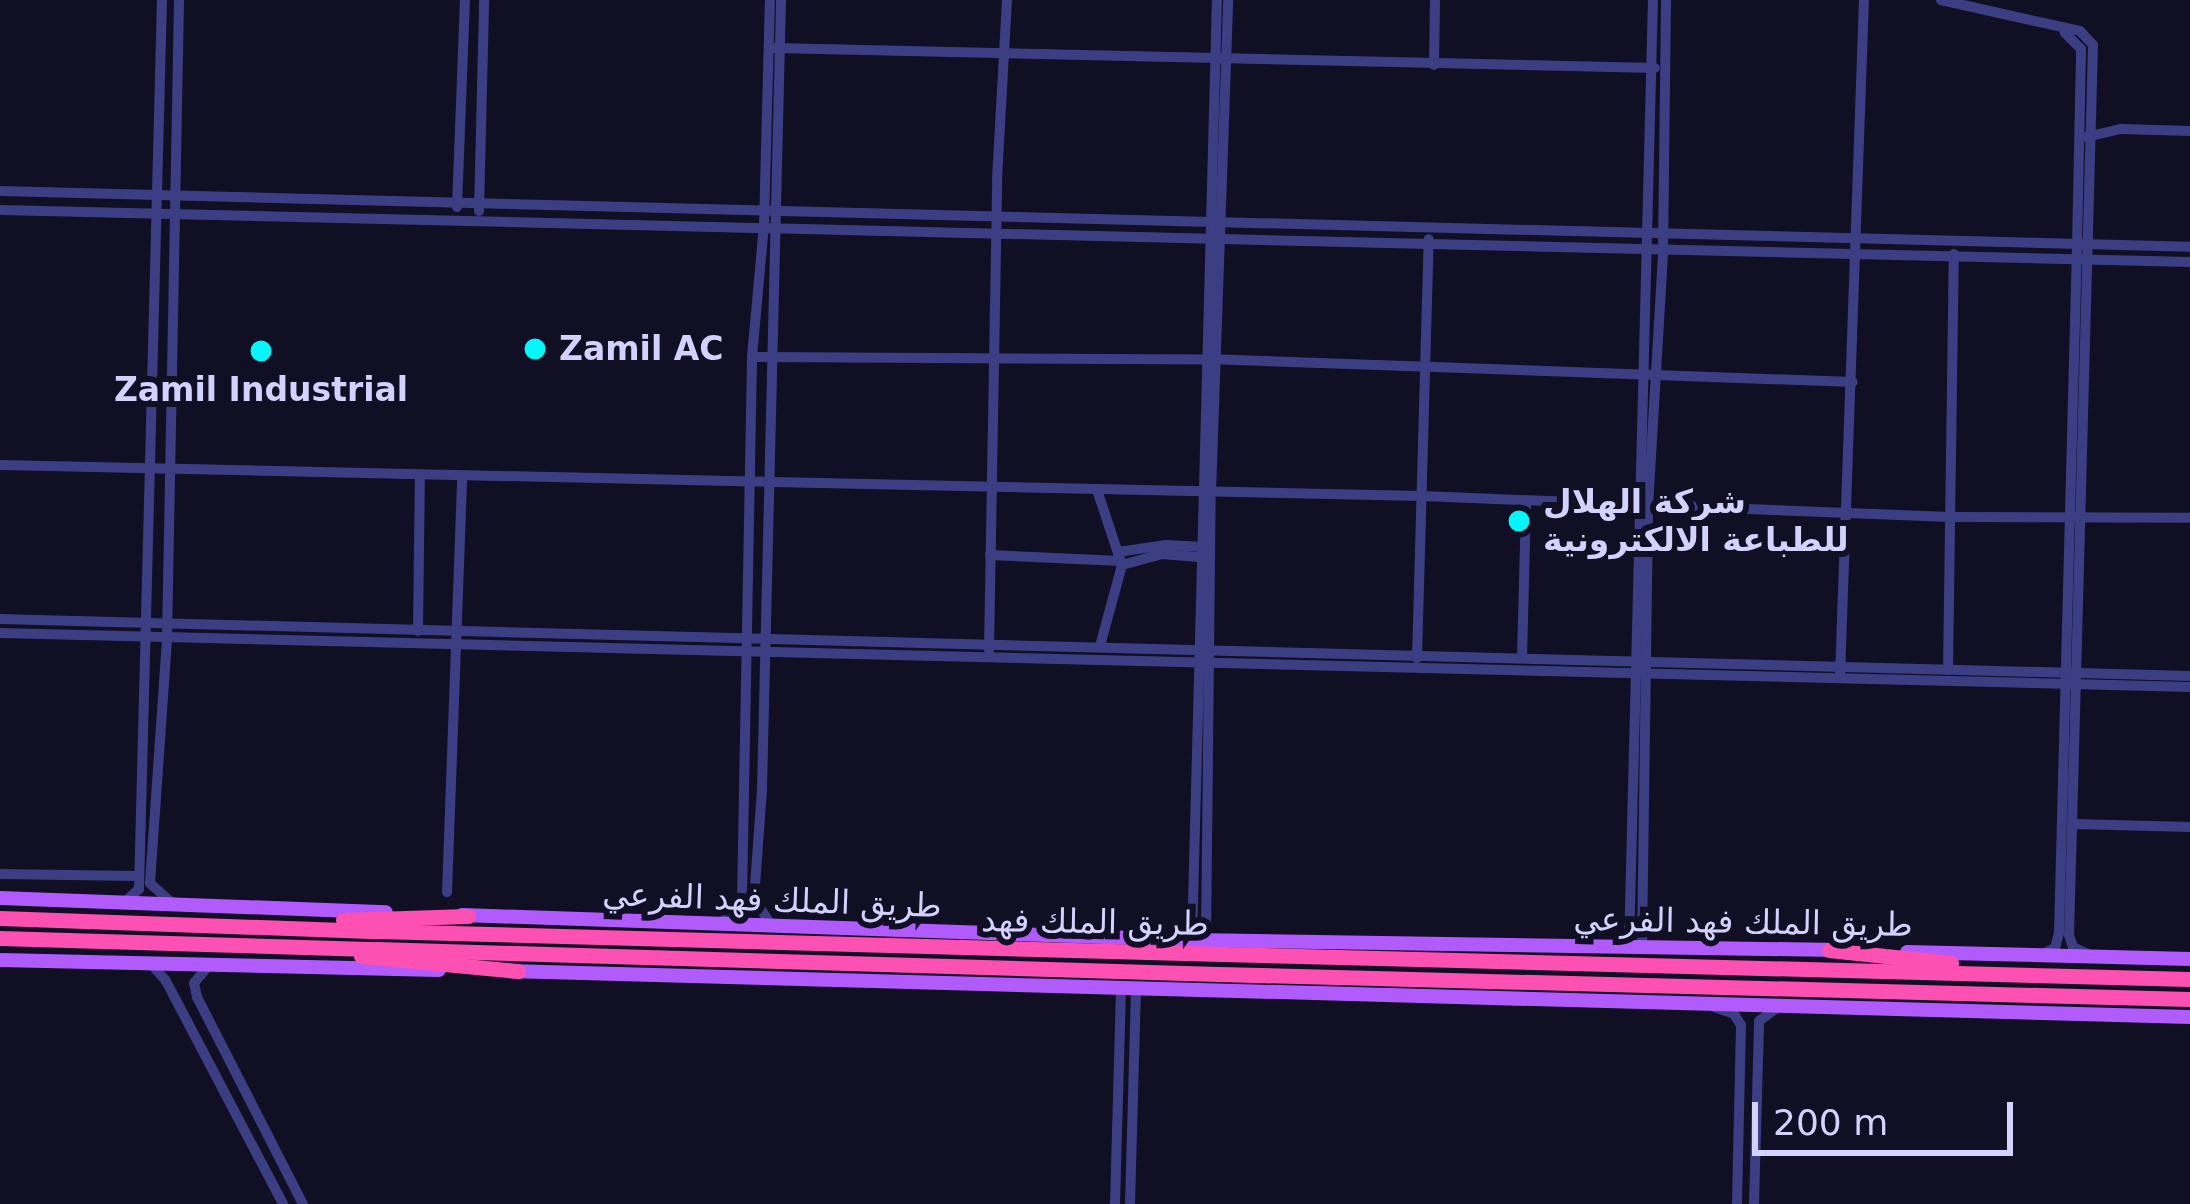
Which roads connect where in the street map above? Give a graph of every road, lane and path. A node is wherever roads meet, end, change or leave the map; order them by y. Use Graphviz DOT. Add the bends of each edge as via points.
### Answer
graph roads {
  1 [pos="162,0"];
  2 [pos="179,0"];
  3 [pos="465,0"];
  4 [pos="484,0"];
  5 [pos="770,0"];
  6 [pos="782,0"];
  7 [pos="1007,0"];
  8 [pos="1216,0"];
  9 [pos="1228,0"];
  10 [pos="1436,0"];
  11 [pos="1653,0"];
  12 [pos="1666,0"];
  13 [pos="1864,0"];
  14 [pos="1941,0"];
  15 [pos="161,34"];
  16 [pos="178,35"];
  17 [pos="774,48"];
  18 [pos="1005,55"];
  19 [pos="1220,60"];
  20 [pos="1434,65"];
  21 [pos="1650,68"];
  22 [pos="1665,69"];
  23 [pos="2190,131"];
  24 [pos="2085,137"];
  25 [pos="0,191"];
  26 [pos="156,195"];
  27 [pos="175,196"];
  28 [pos="458,203"];
  29 [pos="478,203"];
  30 [pos="0,210"];
  31 [pos="770,211"];
  32 [pos="155,214"];
  33 [pos="174,214"];
  34 [pos="999,217"];
  35 [pos="458,219"];
  36 [pos="479,220"];
  37 [pos="1216,222"];
  38 [pos="769,225"];
  39 [pos="1430,230"];
  40 [pos="998,232"];
  41 [pos="1217,237"];
  42 [pos="1655,237"];
  43 [pos="1954,242"];
  44 [pos="1429,244"];
  45 [pos="2084,245"];
  46 [pos="2127,246"];
  47 [pos="2190,247"];
  48 [pos="1855,249"];
  49 [pos="1648,251"];
  50 [pos="1663,251"];
  51 [pos="1954,257"];
  52 [pos="2083,260"];
  53 [pos="2126,261"];
  54 [pos="2190,262"];
  55 [pos="995,356"];
  56 [pos="752,357"];
  57 [pos="772,357"];
  58 [pos="1212,360"];
  59 [pos="1427,369"];
  60 [pos="1649,375"];
  61 [pos="1853,382"];
  62 [pos="0,465"];
  63 [pos="149,468"];
  64 [pos="170,469"];
  65 [pos="420,476"];
  66 [pos="462,476"];
  67 [pos="754,484"];
  68 [pos="769,484"];
  69 [pos="992,489"];
  70 [pos="1097,490"];
  71 [pos="1206,492"];
  72 [pos="1422,496"];
  73 [pos="1526,503"];
  74 [pos="1645,504"];
  75 [pos="1850,512"];
  76 [pos="1950,517"];
  77 [pos="2078,517"];
  78 [pos="2190,518"];
  79 [pos="1200,552"];
  80 [pos="990,555"];
  81 [pos="1120,559"];
  82 [pos="751,571"];
  83 [pos="767,572"];
  84 [pos="2080,617"];
  85 [pos="0,619"];
  86 [pos="2067,622"];
  87 [pos="147,623"];
  88 [pos="167,624"];
  89 [pos="418,631"];
  90 [pos="0,633"];
  91 [pos="146,638"];
  92 [pos="167,638"];
  93 [pos="454,639"];
  94 [pos="757,646"];
  95 [pos="1100,646"];
  96 [pos="989,650"];
  97 [pos="1203,655"];
  98 [pos="1522,658"];
  99 [pos="1417,661"];
  100 [pos="1643,668"];
  101 [pos="1948,670"];
  102 [pos="1840,674"];
  103 [pos="2190,676"];
  104 [pos="2073,679"];
  105 [pos="2190,686"];
  106 [pos="747,788"];
  107 [pos="762,789"];
  108 [pos="2061,824"];
  109 [pos="2075,824"];
  110 [pos="2190,826"];
  111 [pos="0,874"];
  112 [pos="138,876"];
  113 [pos="447,892"];
  114 [pos="0,898"];
  115 [pos="123,902"];
  116 [pos="172,903"];
  117 [pos="468,916"];
  118 [pos="0,918"];
  119 [pos="238,923"];
  120 [pos="720,924"];
  121 [pos="774,928"];
  122 [pos="990,933"];
  123 [pos="0,938"];
  124 [pos="1199,941"];
  125 [pos="280,946"];
  126 [pos="1635,946"];
  127 [pos="1828,950"];
  128 [pos="2041,955"];
  129 [pos="2095,957"];
  130 [pos="2190,959"];
  131 [pos="0,960"];
  132 [pos="150,963"];
  133 [pos="210,964"];
  134 [pos="518,971"];
  135 [pos="2061,975"];
  136 [pos="2190,979"];
  137 [pos="953,982"];
  138 [pos="1128,990"];
  139 [pos="2190,999"];
  140 [pos="1694,1000"];
  141 [pos="1789,1004"];
  142 [pos="2190,1017"];
  143 [pos="283,1204"];
  144 [pos="303,1204"];
  145 [pos="1115,1204"];
  146 [pos="1130,1204"];
  147 [pos="1738,1204"];
  148 [pos="1754,1204"];
  1 -- 15 [label="street"];
  2 -- 16 [label="street"];
  3 -- 28 [label="street"];
  4 -- 29 [label="street"];
  5 -- 17 [label="street"];
  6 -- 17 [label="street"];
  7 -- 18 [label="street"];
  8 -- 19 [label="street"];
  9 -- 19 [label="street"];
  10 -- 20 [label="street"];
  11 -- 21 [label="street"];
  12 -- 22 [label="street"];
  13 -- 48 [label="street"];
  14 -- 24 [label="street" via="2080,31 2093,45"];
  15 -- 16 [label="street"];
  15 -- 26 [label="street"];
  16 -- 27 [label="street"];
  17 -- 18 [label="street"];
  17 -- 31 [label="street"];
  18 -- 19 [label="street"];
  18 -- 34 [label="street"];
  19 -- 20 [label="street"];
  19 -- 37 [label="street"];
  20 -- 21 [label="street"];
  21 -- 22 [label="street"];
  21 -- 42 [label="street"];
  22 -- 42 [label="street"];
  23 -- 24 [label="street"];
  24 -- 45 [label="street"];
  25 -- 26 [label="street"];
  26 -- 27 [label="street"];
  26 -- 32 [label="street"];
  27 -- 28 [label="street"];
  27 -- 33 [label="street"];
  28 -- 29 [label="street"];
  28 -- 35 [label="street"];
  29 -- 31 [label="street"];
  29 -- 36 [label="street"];
  30 -- 32 [label="street"];
  31 -- 34 [label="street"];
  31 -- 38 [label="street"];
  32 -- 33 [label="street"];
  32 -- 63 [label="street"];
  33 -- 35 [label="street"];
  33 -- 64 [label="street"];
  34 -- 37 [label="street"];
  34 -- 40 [label="street"];
  35 -- 36 [label="street"];
  36 -- 38 [label="street"];
  37 -- 39 [label="street"];
  37 -- 41 [label="street"];
  38 -- 40 [label="street"];
  38 -- 56 [label="street"];
  38 -- 57 [label="street"];
  39 -- 42 [label="street"];
  39 -- 44 [label="street"];
  40 -- 41 [label="street"];
  40 -- 55 [label="street"];
  41 -- 44 [label="street"];
  41 -- 58 [label="street"];
  42 -- 48 [label="street"];
  42 -- 49 [label="street"];
  42 -- 50 [label="street"];
  43 -- 45 [label="street"];
  43 -- 48 [label="street"];
  43 -- 51 [label="street"];
  44 -- 49 [label="street"];
  44 -- 59 [label="street"];
  45 -- 46 [label="street"];
  45 -- 52 [label="street"];
  46 -- 47 [label="street"];
  46 -- 53 [label="street"];
  48 -- 50 [label="street"];
  48 -- 51 [label="street"];
  48 -- 61 [label="street"];
  49 -- 50 [label="street"];
  49 -- 60 [label="street"];
  50 -- 60 [label="street" via="1657,361"];
  51 -- 52 [label="street"];
  51 -- 76 [label="street"];
  52 -- 53 [label="street"];
  52 -- 77 [label="street"];
  53 -- 54 [label="street"];
  55 -- 57 [label="street"];
  55 -- 58 [label="street"];
  55 -- 69 [label="street"];
  56 -- 57 [label="street"];
  56 -- 67 [label="street"];
  57 -- 68 [label="street"];
  58 -- 59 [label="street"];
  58 -- 71 [label="street"];
  59 -- 60 [label="street"];
  59 -- 72 [label="street"];
  60 -- 61 [label="street"];
  60 -- 74 [label="street"];
  61 -- 75 [label="street"];
  62 -- 63 [label="street"];
  63 -- 64 [label="street"];
  63 -- 87 [label="street"];
  64 -- 65 [label="street"];
  64 -- 88 [label="street"];
  65 -- 66 [label="street"];
  65 -- 89 [label="street"];
  66 -- 67 [label="street"];
  66 -- 93 [label="street"];
  67 -- 68 [label="street"];
  67 -- 82 [label="street"];
  68 -- 69 [label="street"];
  68 -- 83 [label="street"];
  69 -- 70 [label="street"];
  69 -- 80 [label="street"];
  70 -- 71 [label="street"];
  70 -- 81 [label="street"];
  71 -- 72 [label="street"];
  71 -- 79 [label="street"];
  71 -- 97 [label="street"];
  72 -- 73 [label="street"];
  72 -- 99 [label="street"];
  73 -- 74 [label="street"];
  73 -- 98 [label="street"];
  74 -- 75 [label="street"];
  74 -- 100 [label="street"];
  75 -- 76 [label="street"];
  75 -- 102 [label="street"];
  76 -- 77 [label="street"];
  76 -- 101 [label="street"];
  77 -- 78 [label="street"];
  77 -- 84 [label="street"];
  77 -- 86 [label="street"];
  79 -- 81 [label="street" via="1166,544"];
  79 -- 97 [label="street"];
  80 -- 81 [label="street"];
  80 -- 96 [label="street"];
  81 -- 95 [label="street"];
  82 -- 83 [label="street"];
  82 -- 94 [label="street"];
  83 -- 94 [label="street"];
  84 -- 86 [label="street"];
  84 -- 104 [label="street"];
  85 -- 87 [label="street"];
  86 -- 104 [label="street"];
  87 -- 88 [label="street"];
  87 -- 91 [label="street"];
  88 -- 89 [label="street"];
  88 -- 92 [label="street"];
  89 -- 93 [label="street"];
  90 -- 91 [label="street"];
  91 -- 92 [label="street"];
  91 -- 112 [label="street"];
  92 -- 93 [label="street"];
  92 -- 116 [label="street" via="150,883"];
  93 -- 94 [label="street"];
  93 -- 113 [label="street"];
  94 -- 96 [label="street"];
  94 -- 106 [label="street"];
  94 -- 107 [label="street"];
  95 -- 96 [label="street"];
  95 -- 97 [label="street"];
  96 -- 97 [label="street"];
  97 -- 99 [label="street"];
  97 -- 124 [label="street"];
  98 -- 99 [label="street"];
  98 -- 100 [label="street"];
  99 -- 100 [label="street"];
  100 -- 102 [label="street"];
  100 -- 126 [label="street"];
  101 -- 102 [label="street"];
  101 -- 104 [label="street"];
  102 -- 104 [label="street"];
  103 -- 104 [label="street"];
  104 -- 105 [label="street"];
  104 -- 108 [label="street"];
  104 -- 109 [label="street"];
  106 -- 107 [label="street"];
  106 -- 120 [label="street" via="742,899"];
  107 -- 121 [label="street" via="754,899"];
  108 -- 109 [label="street"];
  108 -- 128 [label="street" via="2060,933 2055,948"];
  109 -- 110 [label="street"];
  109 -- 129 [label="street" via="2069,934 2073,947"];
  111 -- 112 [label="street"];
  112 -- 115 [label="street" via="136,896"];
  114 -- 115 [label="main road, طريق الملك فهد الفرعي"];
  115 -- 116 [label="main road, طريق الملك فهد الفرعي"];
  116 -- 117 [label="main road, طريق الملك فهد الفرعي"];
  117 -- 119 [label="highway"];
  117 -- 120 [label="main road, طريق الملك فهد الفرعي"];
  118 -- 119 [label="highway, طريق الملك فهد"];
  119 -- 135 [label="highway, طريق الملك فهد, bridge"];
  120 -- 121 [label="main road, طريق الملك فهد الفرعي"];
  121 -- 122 [label="main road, طريق الملك فهد الفرعي"];
  122 -- 124 [label="main road, طريق الملك فهد الفرعي"];
  122 -- 137 [label="main road" via="864,941 847,956 857,973"];
  123 -- 125 [label="highway, طريق الملك فهد"];
  124 -- 126 [label="main road, طريق الملك فهد الفرعي"];
  125 -- 134 [label="highway"];
  125 -- 139 [label="highway, طريق الملك فهد, bridge"];
  126 -- 127 [label="main road, طريق الملك فهد الفرعي"];
  127 -- 128 [label="main road, طريق الملك فهد الفرعي"];
  127 -- 135 [label="highway"];
  128 -- 129 [label="main road, طريق الملك فهد الفرعي"];
  129 -- 130 [label="main road, طريق الملك فهد الفرعي"];
  131 -- 132 [label="main road"];
  132 -- 133 [label="main road"];
  132 -- 143 [label="street"];
  133 -- 134 [label="main road"];
  133 -- 144 [label="street" via="194,983 197,997"];
  134 -- 137 [label="main road"];
  135 -- 136 [label="highway, طريق الملك فهد"];
  137 -- 138 [label="main road"];
  138 -- 140 [label="main road"];
  138 -- 145 [label="street"];
  138 -- 146 [label="street"];
  140 -- 141 [label="main road"];
  140 -- 147 [label="street" via="1735,1014 1742,1025"];
  141 -- 142 [label="main road"];
  141 -- 148 [label="street" via="1759,1021"];
}
